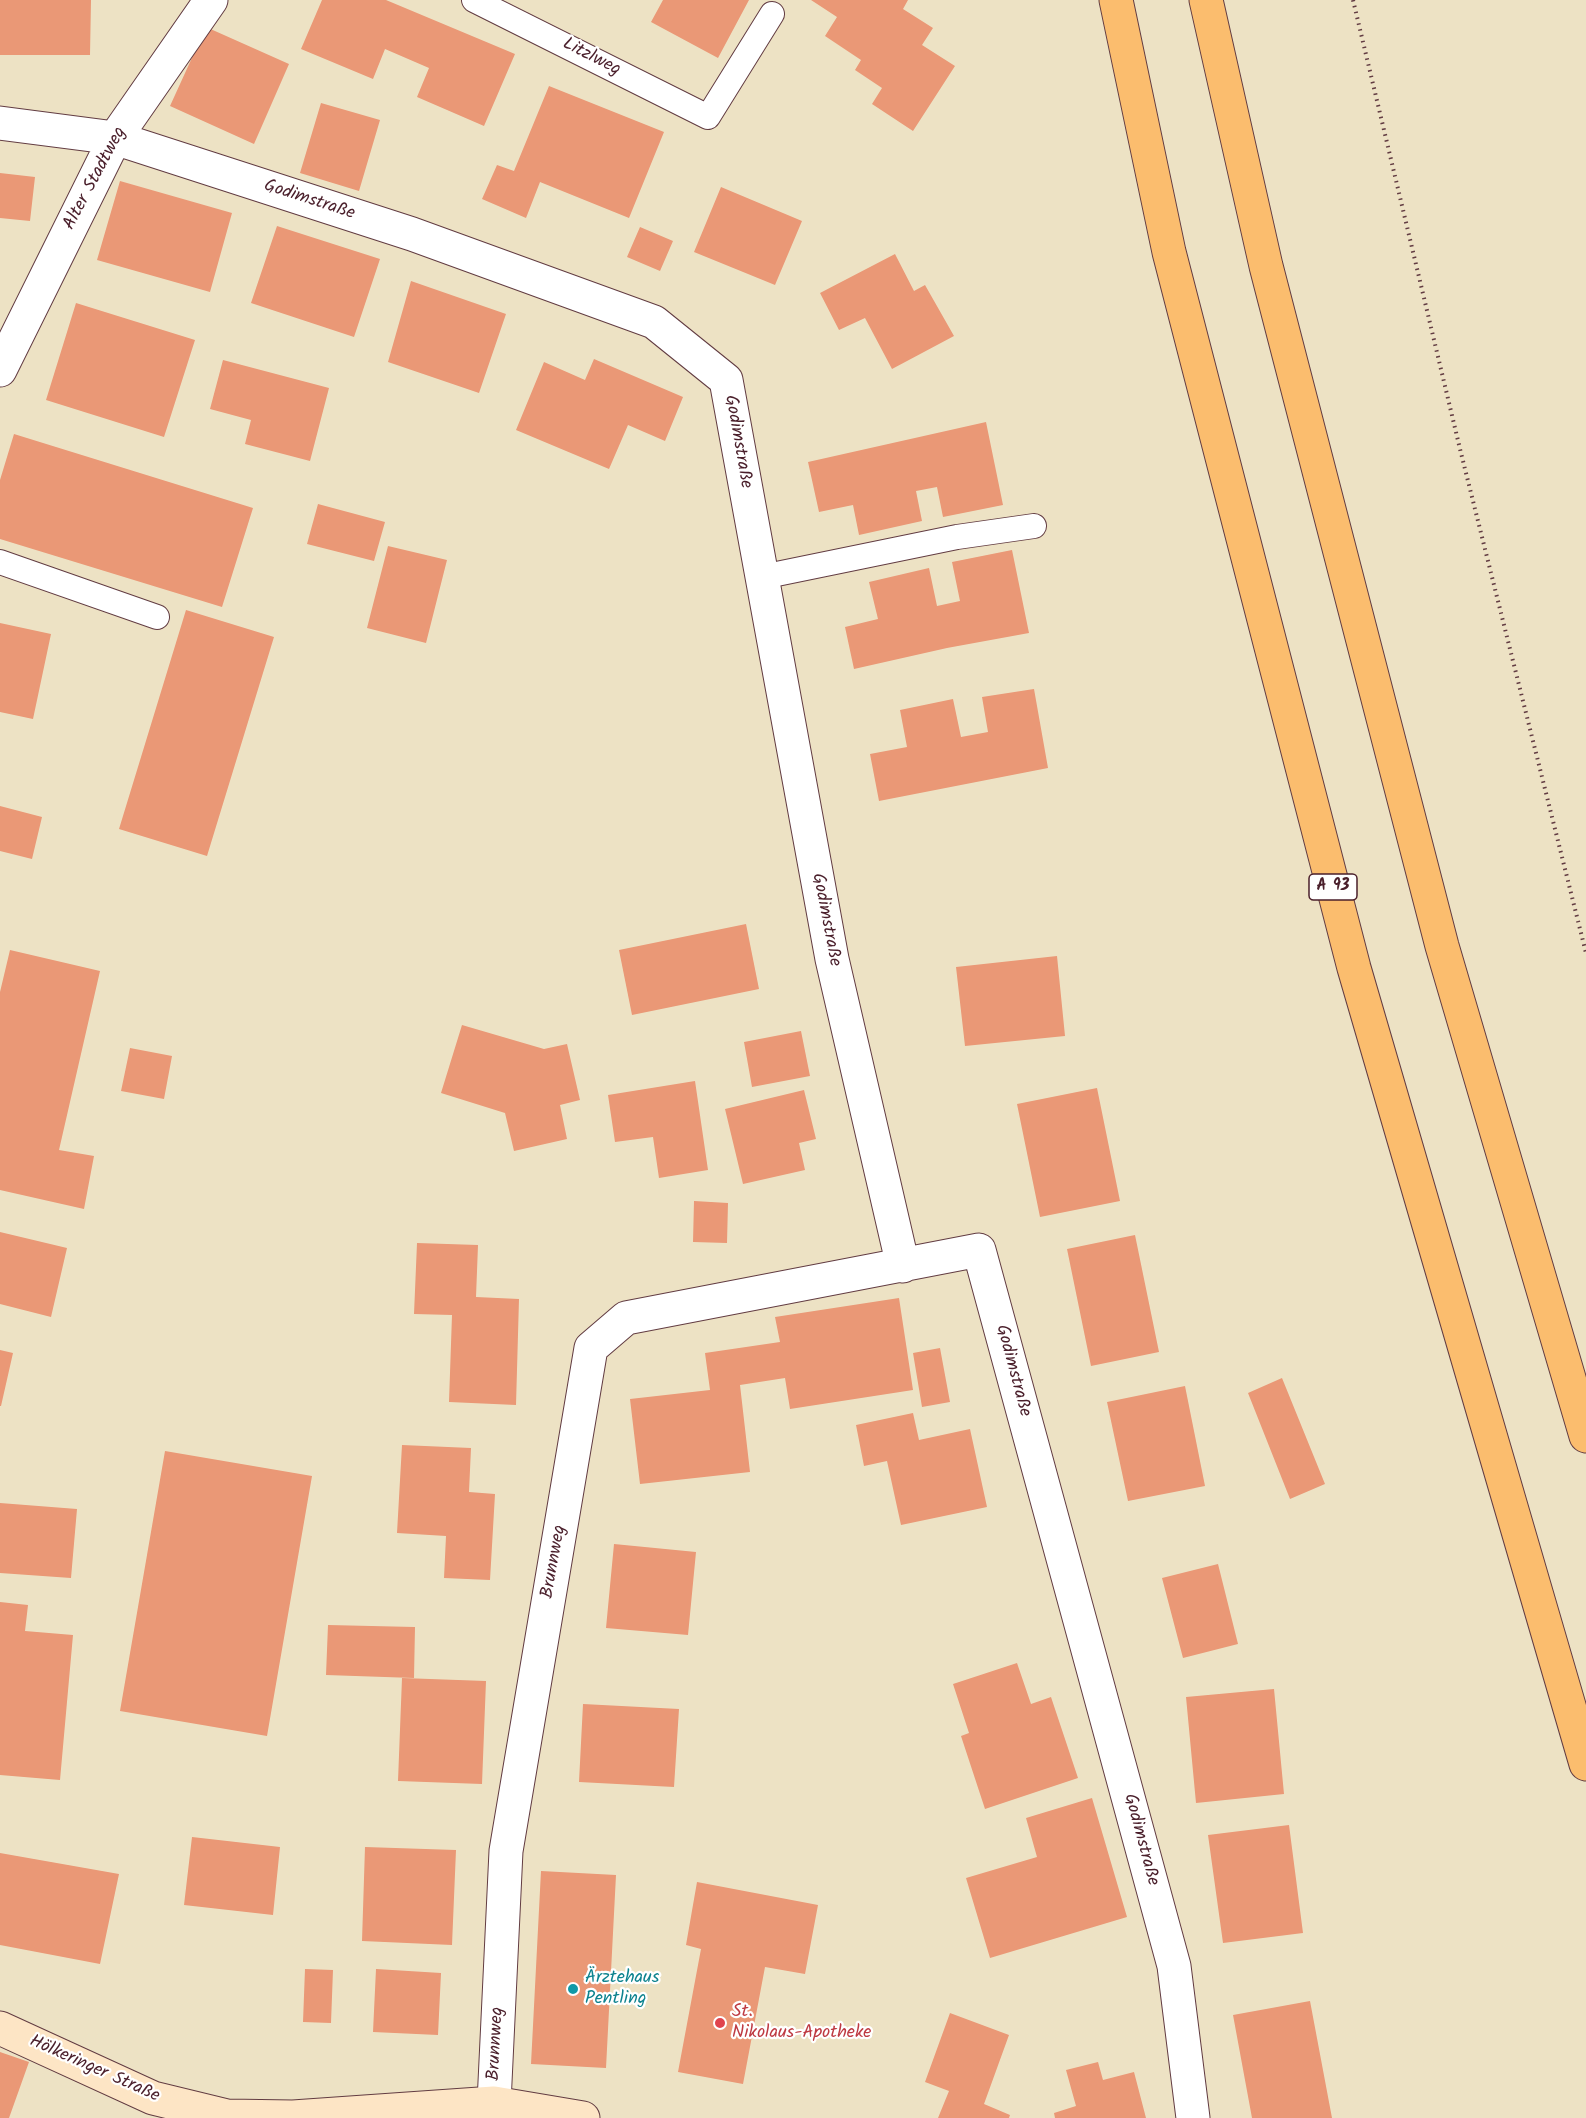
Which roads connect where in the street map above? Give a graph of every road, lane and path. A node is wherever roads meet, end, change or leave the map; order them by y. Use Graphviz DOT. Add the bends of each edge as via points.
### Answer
graph roads {
  1 [pos="211,0"];
  2 [pos="474,0"];
  3 [pos="1116,0"];
  4 [pos="1206,0"];
  5 [pos="1353,0"];
  6 [pos="772,14"];
  7 [pos="0,123"];
  8 [pos="115,138"];
  9 [pos="0,370"];
  10 [pos="1034,526"];
  11 [pos="0,562"];
  12 [pos="762,577"];
  13 [pos="157,617"];
  14 [pos="1586,953"];
  15 [pos="903,1266"];
  16 [pos="1586,1436"];
  17 [pos="1586,1764"];
  18 [pos="0,2028"];
  19 [pos="494,2103"];
  20 [pos="163,2109"];
  21 [pos="583,2118"];
  22 [pos="1193,2118"];
  1 -- 8 [label="street, Alter Stadtweg"];
  2 -- 6 [label="lane, Litzlweg" via="708,117"];
  3 -- 17 [label="highway, A 93" via="1169,252 1354,968"];
  4 -- 16 [label="highway" via="1266,266 1442,946"];
  5 -- 14 [label="path"];
  7 -- 8 [label="street, Godimstraße"];
  8 -- 9 [label="street, Alter Stadtweg"];
  8 -- 12 [label="street, Godimstraße" via="412,234 654,322 726,380"];
  10 -- 12 [label="lane" via="957,537"];
  11 -- 13 [label="lane"];
  12 -- 15 [label="street, Godimstraße" via="832,959"];
  15 -- 19 [label="street, Brunnweg" via="626,1318 591,1348 506,1851"];
  15 -- 22 [label="street, Godimstraße" via="979,1250 1174,1966"];
  18 -- 20 [label="street, Hölkeringer Straße" via="153,2098"];
  19 -- 20 [label="street, Hölkeringer Straße" via="292,2117 227,2116"];
  19 -- 21 [label="street, Hölkeringer Straße"];
}
